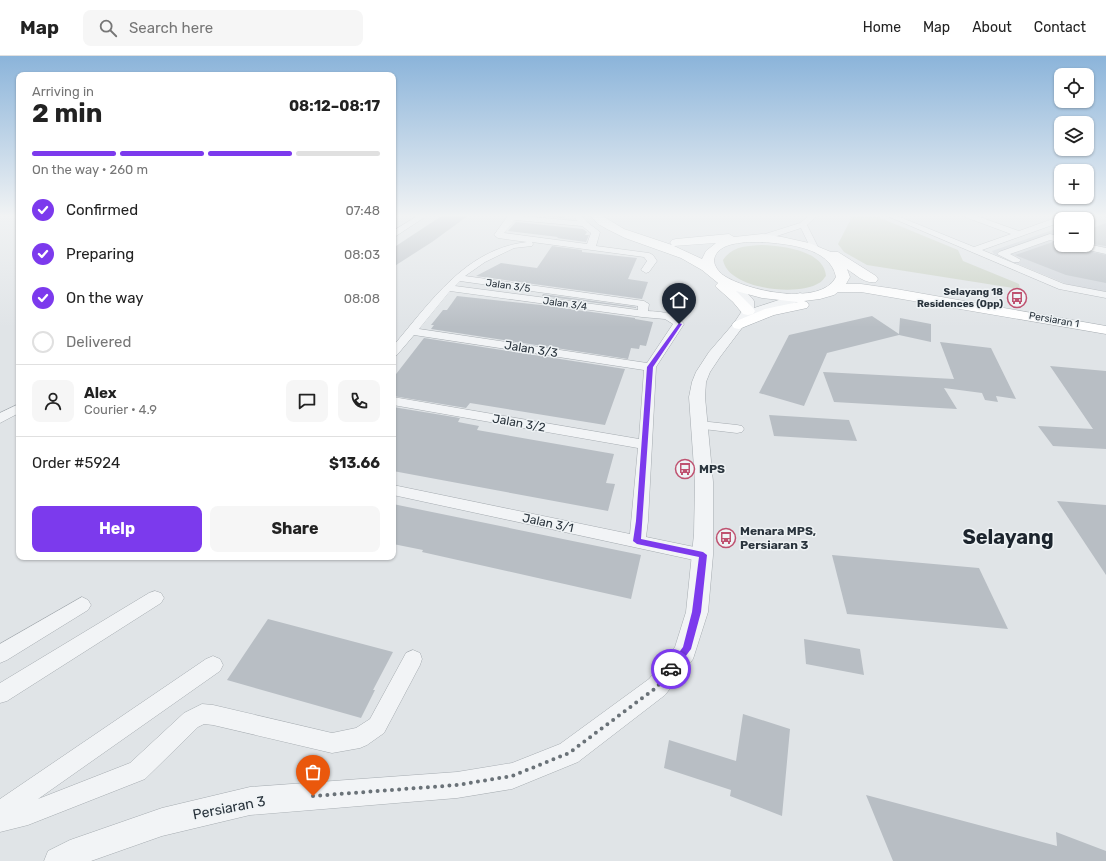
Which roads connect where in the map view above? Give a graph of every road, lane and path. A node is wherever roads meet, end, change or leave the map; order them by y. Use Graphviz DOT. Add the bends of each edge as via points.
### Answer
graph roads {
  1 [pos="498,253"];
  2 [pos="635,253"];
  3 [pos="683,253"];
  4 [pos="685,253"];
  5 [pos="711,253"];
  6 [pos="823,253"];
  7 [pos="826,253"];
  8 [pos="980,253"];
  9 [pos="1006,253"];
  10 [pos="840,268"];
  11 [pos="646,270"];
  12 [pos="712,272"];
  13 [pos="457,278"];
  14 [pos="871,279"];
  15 [pos="731,285"];
  16 [pos="448,288"];
  17 [pos="836,288"];
  18 [pos="1106,288"];
  19 [pos="886,291"];
  20 [pos="1106,295"];
  21 [pos="800,297"];
  22 [pos="642,314"];
  23 [pos="743,318"];
  24 [pos="1106,321"];
  25 [pos="1106,330"];
  26 [pos="412,331"];
  27 [pos="396,350"];
  28 [pos="650,367"];
  29 [pos="396,402"];
  30 [pos="16,410"];
  31 [pos="0,419"];
  32 [pos="700,425"];
  33 [pos="737,429"];
  34 [pos="644,445"];
  35 [pos="396,491"];
  36 [pos="637,541"];
  37 [pos="703,555"];
  38 [pos="155,598"];
  39 [pos="82,605"];
  40 [pos="0,654"];
  41 [pos="413,659"];
  42 [pos="213,665"];
  43 [pos="0,694"];
  44 [pos="0,812"];
  45 [pos="0,821"];
  46 [pos="58,861"];
  1 -- 13 [label="street" via="464,271"];
  2 -- 11 [label="street" via="650,257 652,261"];
  3 -- 23 [label="main road" via="738,298"];
  4 -- 12 [label="main road"];
  5 -- 12 [label="main road" via="708,264"];
  6 -- 10 [label="main road"];
  7 -- 14 [label="main road"];
  8 -- 20 [label="street" via="1062,287"];
  9 -- 18 [label="street" via="1002,254 1065,281"];
  10 -- 14 [label="main road, Persiaran 1"];
  10 -- 17 [label="main road" via="843,277"];
  12 -- 15 [label="main road"];
  13 -- 16 [label="street"];
  13 -- 22 [label="street, Jalan 3/5" via="644,304"];
  14 -- 24 [label="main road, Persiaran 1"];
  15 -- 21 [label="main road" via="764,295"];
  15 -- 23 [label="street" via="748,301"];
  16 -- 22 [label="street, Jalan 3/4"];
  16 -- 26 [label="street"];
  17 -- 19 [label="main road, Persiaran 1"];
  17 -- 21 [label="main road"];
  19 -- 23 [label="main road" via="858,293"];
  19 -- 25 [label="main road, Persiaran 1"];
  21 -- 23 [label="street, Persiaran 3"];
  22 -- 28 [label="street, Jalan 3/4" via="670,317 679,324"];
  23 -- 32 [label="street, Persiaran 3" via="714,355 701,377 697,397"];
  26 -- 27 [label="street"];
  26 -- 28 [label="street, Jalan 3/3"];
  28 -- 34 [label="street"];
  29 -- 34 [label="street, Jalan 3/2"];
  30 -- 31 [label="street"];
  32 -- 33 [label="street"];
  32 -- 37 [label="street, Persiaran 3" via="704,482"];
  34 -- 36 [label="street"];
  35 -- 36 [label="street, Jalan 3/1"];
  36 -- 37 [label="street, Jalan 3/1"];
  37 -- 46 [label="street, Persiaran 3" via="697,612 685,652 657,687 569,753 512,776 457,785 250,801 162,822 70,854"];
  38 -- 43 [label="street"];
  39 -- 40 [label="street"];
  41 -- 45 [label="street" via="377,726 360,738 332,743 202,714 191,720 137,771 28,814"];
  42 -- 44 [label="street"];
}
